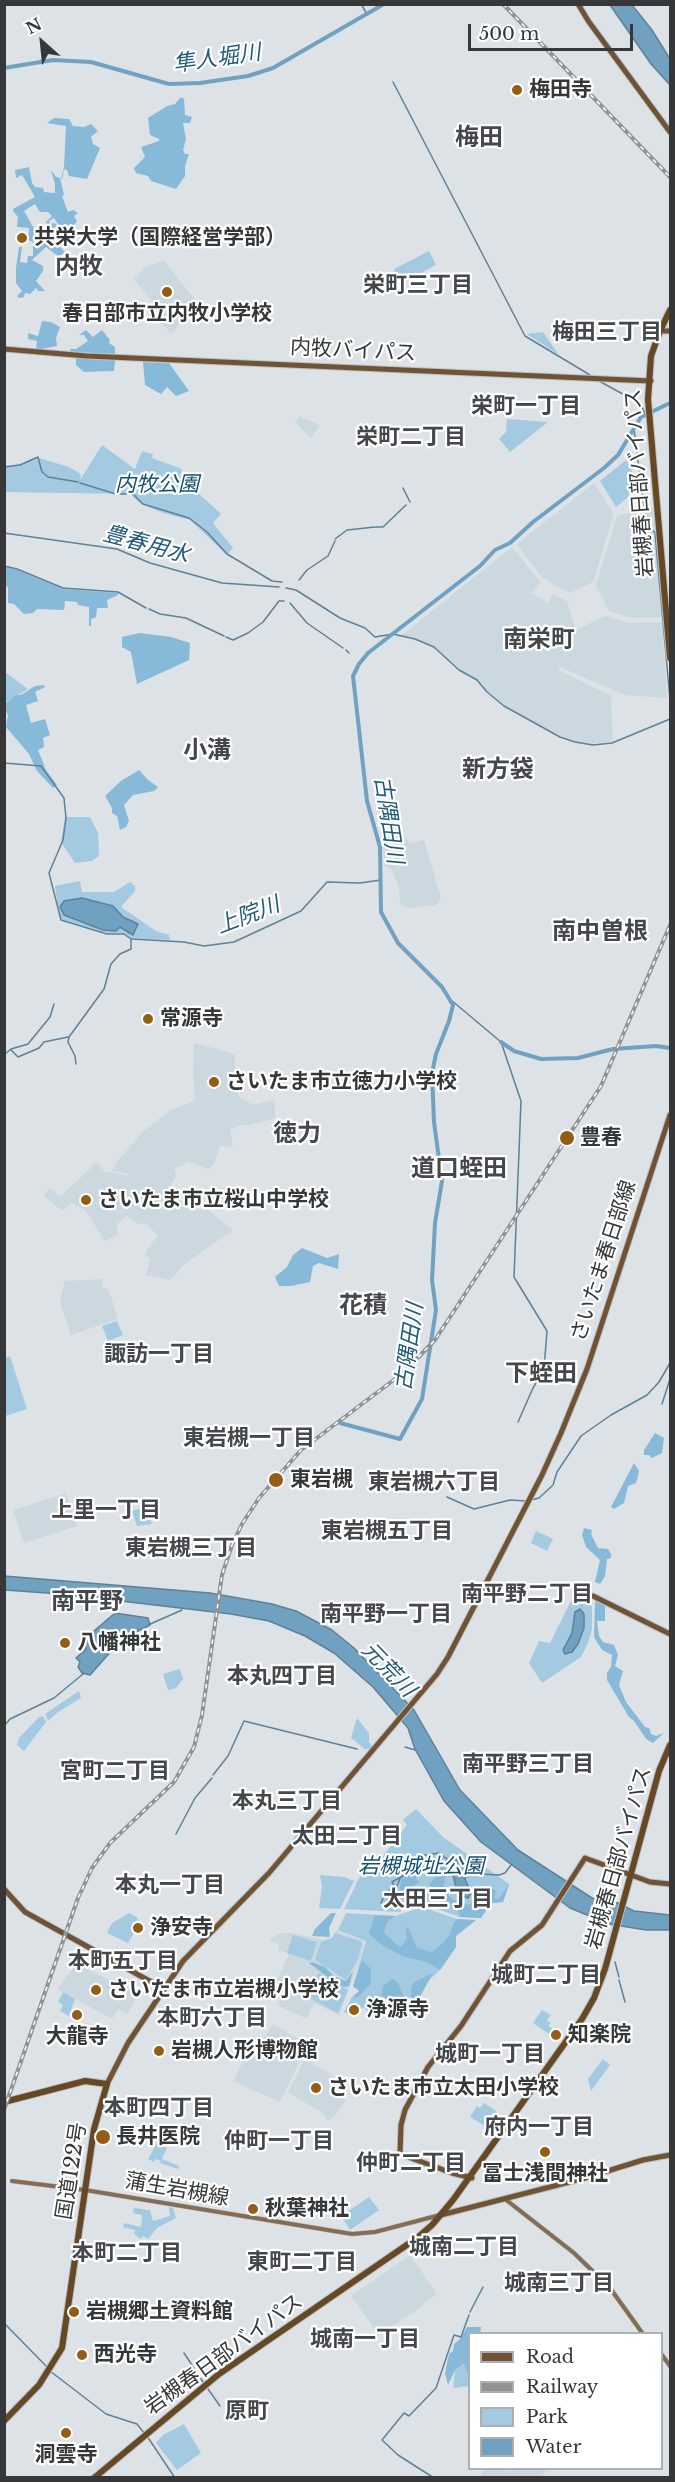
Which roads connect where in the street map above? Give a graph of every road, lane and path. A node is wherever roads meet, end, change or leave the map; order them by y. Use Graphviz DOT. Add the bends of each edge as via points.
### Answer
graph roads {
  1 [pos="578,4"];
  2 [pos="670,132"];
  3 [pos="670,310"];
  4 [pos="670,316"];
  5 [pos="664,331"];
  6 [pos="4,349"];
  7 [pos="650,381"];
  8 [pos="650,415"];
  9 [pos="670,620"];
  10 [pos="670,658"];
  11 [pos="670,1116"];
  12 [pos="593,1596"];
  13 [pos="670,1634"];
  14 [pos="670,1745"];
  15 [pos="670,1751"];
  16 [pos="632,1876"];
  17 [pos="670,1884"];
  18 [pos="4,1889"];
  19 [pos="164,1989"];
  20 [pos="107,2084"];
  21 [pos="4,2102"];
  22 [pos="670,2155"];
  23 [pos="471,2178"];
  24 [pos="12,2181"];
  25 [pos="85,2190"];
  26 [pos="504,2198"];
  27 [pos="444,2214"];
  28 [pos="642,2332"];
  29 [pos="4,2421"];
  30 [pos="94,2478"];
  31 [pos="99,2478"];
  1 -- 2 [label="main road"];
  3 -- 5 [label="highway, 岩槻春日部バイパス"];
  4 -- 5 [label="highway, 岩槻春日部バイパス"];
  5 -- 7 [label="highway, 岩槻春日部バイパス"];
  6 -- 7 [label="main road, 内牧バイパス"];
  7 -- 8 [label="highway, 岩槻春日部バイパス"];
  8 -- 9 [label="highway, 岩槻春日部バイパス"];
  8 -- 10 [label="highway, 岩槻春日部バイパス"];
  11 -- 19 [label="main road, さいたま春日部線" via="587,1369 542,1475 448,1657 269,1873 183,1961"];
  12 -- 13 [label="main road"];
  14 -- 16 [label="highway, 岩槻春日部バイパス" via="659,1771"];
  15 -- 16 [label="highway, 岩槻春日部バイパス"];
  16 -- 17 [label="main road"];
  16 -- 23 [label="highway, 岩槻春日部バイパス" via="594,1998"];
  16 -- 23 [label="main road" via="585,1858 542,1925 510,1951 411,2094 401,2125 400,2154"];
  18 -- 19 [label="main road" via="25,1912"];
  19 -- 20 [label="main road" via="124,2049"];
  20 -- 21 [label="highway" via="85,2081"];
  20 -- 25 [label="highway, 国道122号" via="96,2117"];
  22 -- 26 [label="main road"];
  23 -- 27 [label="highway, 岩槻春日部バイパス"];
  24 -- 25 [label="main road, 蒲生岩槻線"];
  25 -- 27 [label="main road, 蒲生岩槻線" via="352,2234"];
  25 -- 29 [label="highway, 国道122号" via="62,2348 36,2389"];
  26 -- 27 [label="main road"];
  26 -- 28 [label="main road" via="574,2253 610,2288"];
  27 -- 30 [label="highway, 岩槻春日部バイパス" via="399,2251 219,2374"];
  27 -- 31 [label="highway, 岩槻春日部バイパス" via="415,2243 217,2379"];
}
